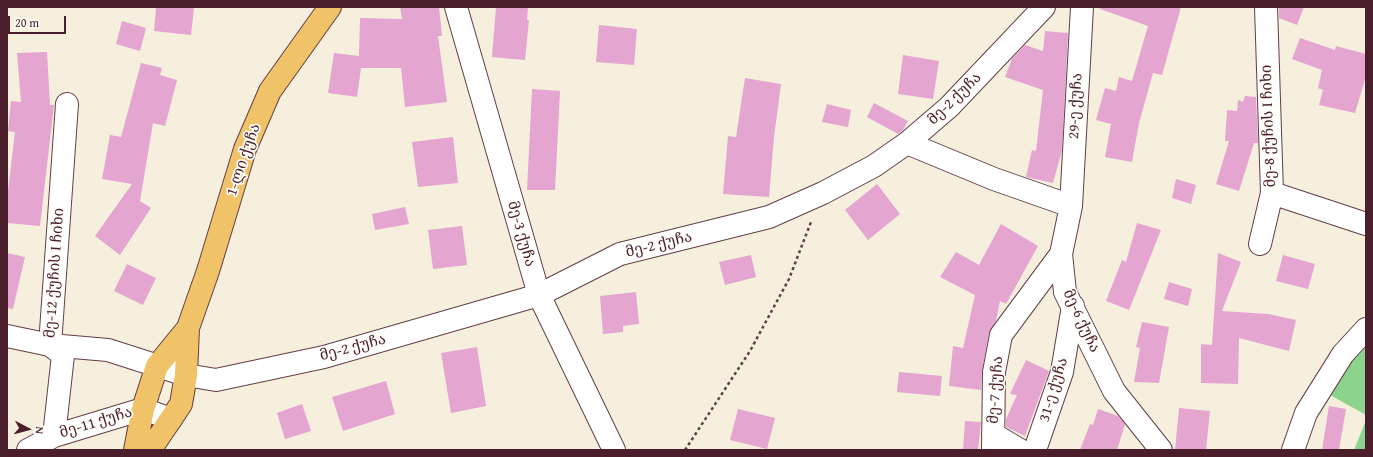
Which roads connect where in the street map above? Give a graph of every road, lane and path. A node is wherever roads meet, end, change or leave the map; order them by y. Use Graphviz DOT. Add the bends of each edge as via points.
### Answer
graph roads {
  1 [pos="330,7"];
  2 [pos="456,7"];
  3 [pos="1044,7"];
  4 [pos="1082,7"];
  5 [pos="1266,7"];
  6 [pos="67,104"];
  7 [pos="907,143"];
  8 [pos="823,193"];
  9 [pos="1272,193"];
  10 [pos="1071,206"];
  11 [pos="1366,224"];
  12 [pos="1260,244"];
  13 [pos="1061,254"];
  14 [pos="539,295"];
  15 [pos="1073,306"];
  16 [pos="188,328"];
  17 [pos="1366,329"];
  18 [pos="7,336"];
  19 [pos="50,345"];
  20 [pos="157,366"];
  21 [pos="186,375"];
  22 [pos="216,380"];
  23 [pos="143,408"];
  24 [pos="176,411"];
  25 [pos="54,436"];
  26 [pos="993,442"];
  27 [pos="28,450"];
  28 [pos="135,450"];
  29 [pos="150,450"];
  30 [pos="614,450"];
  31 [pos="685,450"];
  32 [pos="1020,450"];
  33 [pos="1035,450"];
  34 [pos="1161,450"];
  35 [pos="1293,450"];
  1 -- 16 [label="main road, 1-ლი ქუჩა" via="270,91 245,149"];
  2 -- 14 [label="street, მე-3 ქუჩა"];
  3 -- 7 [label="street, მე-2 ქუჩა" via="949,107"];
  4 -- 10 [label="street, 29-ე ქუჩა"];
  5 -- 9 [label="street, მე-8 ქუჩის I ჩიხი"];
  6 -- 19 [label="street, მე-12 ქუჩის I ჩიხი"];
  7 -- 8 [label="street, მე-2 ქუჩა" via="874,166"];
  7 -- 10 [label="street" via="994,179"];
  8 -- 14 [label="street, მე-2 ქუჩა" via="769,217 620,254"];
  8 -- 31 [label="path" via="788,279 757,338"];
  9 -- 11 [label="street"];
  9 -- 12 [label="street, მე-8 ქუჩის I ჩიხი"];
  10 -- 13 [label="street, მე-6 ქუჩა"];
  13 -- 15 [label="street, მე-6 ქუჩა" via="1065,292"];
  13 -- 26 [label="street, მე-7 ქუჩა" via="1001,335 994,372"];
  14 -- 22 [label="street, მე-2 ქუჩა" via="324,357"];
  14 -- 30 [label="street, მე-3 ქუჩა"];
  15 -- 33 [label="street, 31-ე ქუჩა" via="1062,372"];
  15 -- 34 [label="street, მე-6 ქუჩა" via="1114,391"];
  16 -- 20 [label="main road, 1-ლი ქუჩა"];
  16 -- 21 [label="main road, 1-ლი ქუჩა"];
  17 -- 35 [label="street" via="1343,354 1306,412"];
  18 -- 19 [label="street"];
  19 -- 20 [label="street" via="108,350"];
  19 -- 25 [label="street, მე-12 ქუჩის I ჩიხი" via="63,355"];
  20 -- 21 [label="street"];
  20 -- 23 [label="main road, 1-ლი ქუჩა"];
  21 -- 22 [label="street"];
  21 -- 24 [label="main road, 1-ლი ქუჩა"];
  22 -- 24 [label="street"];
  23 -- 24 [label="street"];
  23 -- 25 [label="street, მე-11 ქუჩა"];
  23 -- 28 [label="main road, 1-ლი ქუჩა"];
  24 -- 29 [label="main road, 1-ლი ქუჩა"];
  25 -- 27 [label="street, მე-11 ქუჩა"];
  26 -- 32 [label="street"];
}
